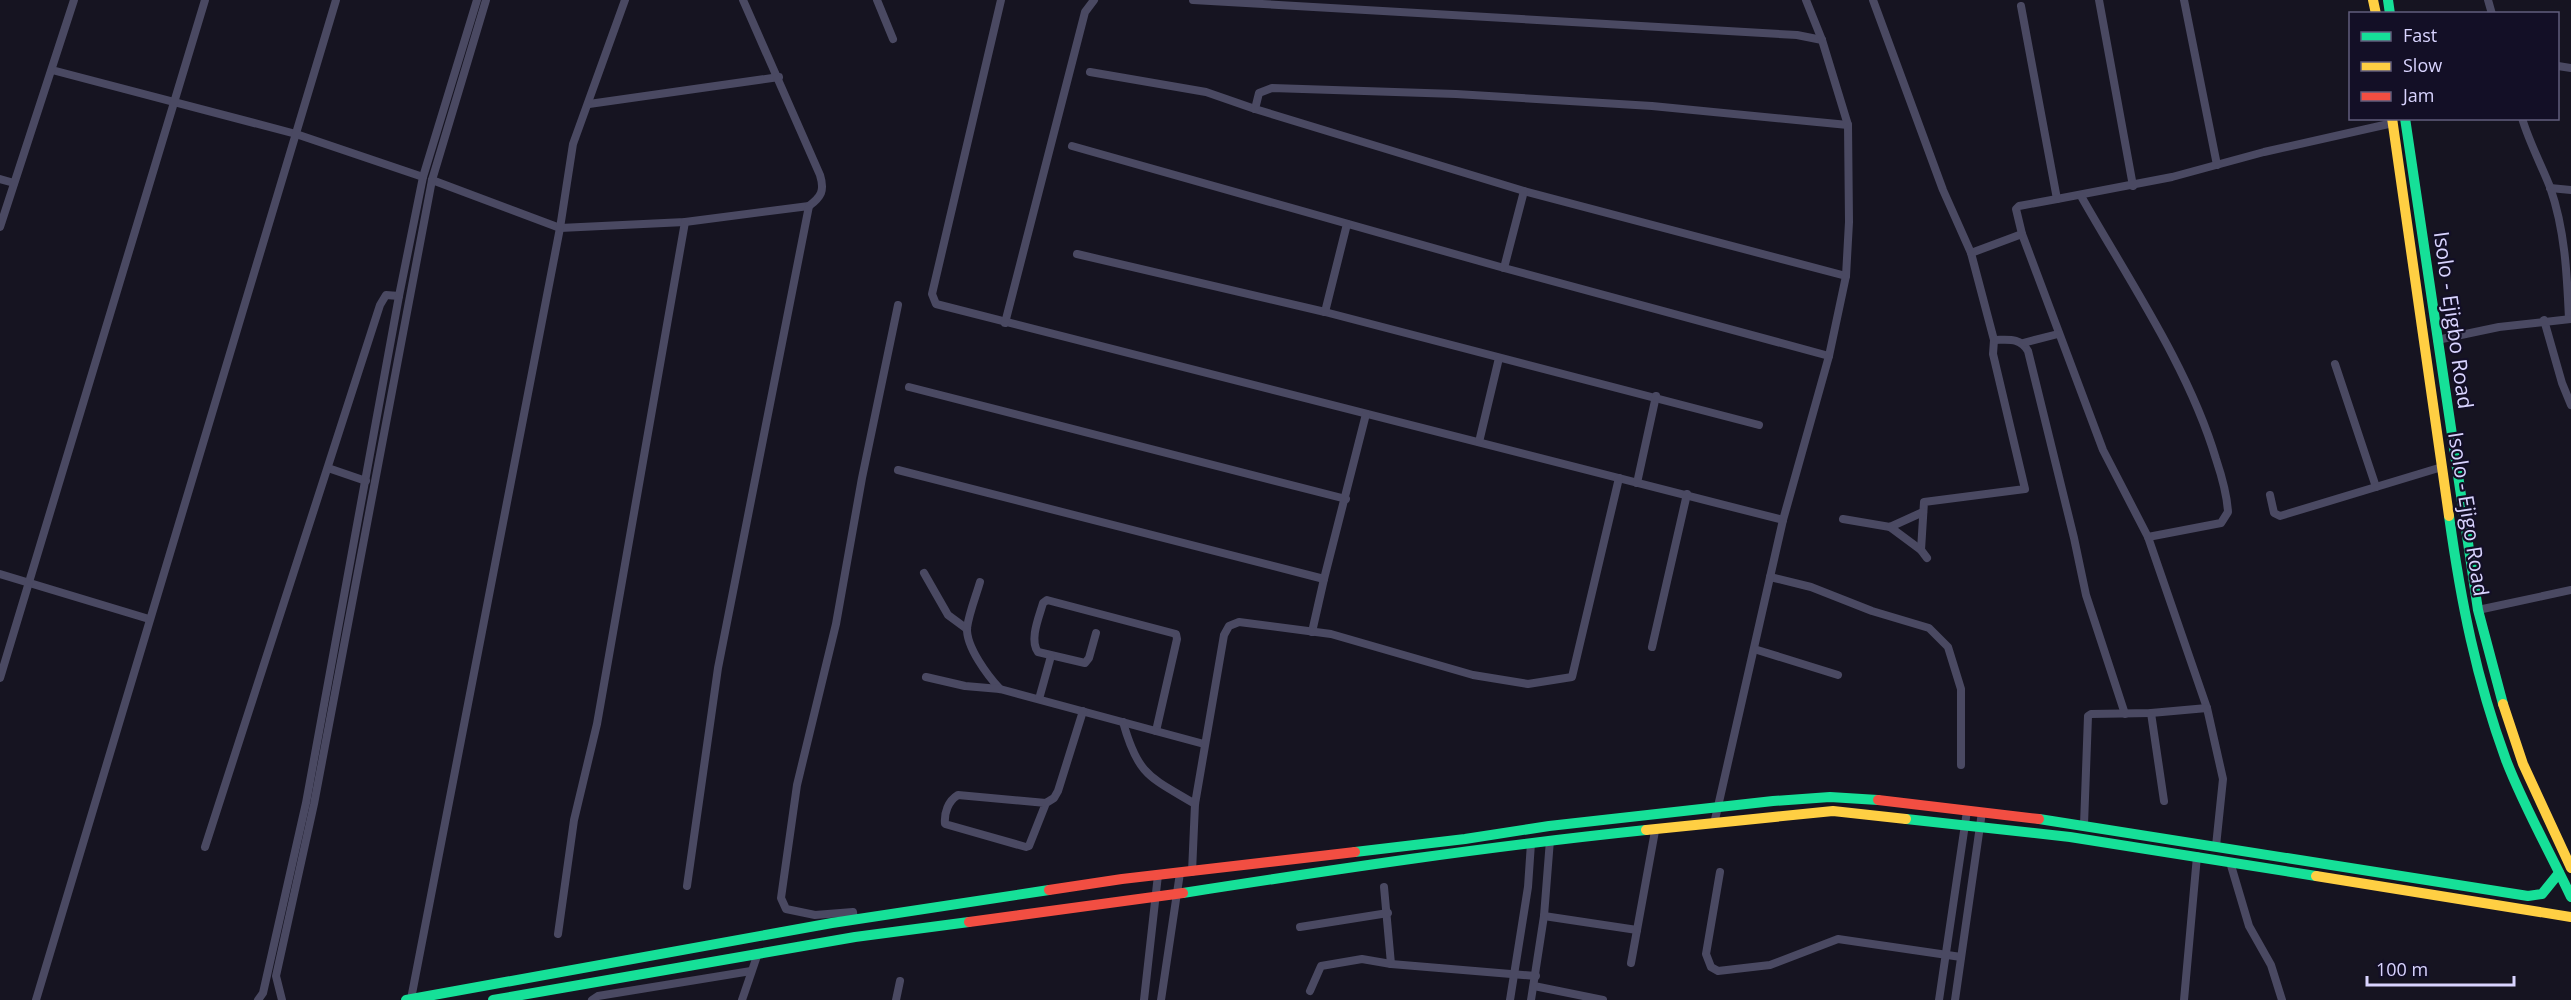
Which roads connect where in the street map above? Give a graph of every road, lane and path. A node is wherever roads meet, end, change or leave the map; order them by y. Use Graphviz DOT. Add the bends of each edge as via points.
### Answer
graph roads {
  1 [pos="74,0"];
  2 [pos="205,0"];
  3 [pos="336,0"];
  4 [pos="477,0"];
  5 [pos="486,0"];
  6 [pos="625,0"];
  7 [pos="743,0"];
  8 [pos="877,0"];
  9 [pos="1001,0"];
  10 [pos="1094,0"];
  11 [pos="1193,0"];
  12 [pos="1806,0"];
  13 [pos="1873,0"];
  14 [pos="2099,0"];
  15 [pos="2184,0"];
  16 [pos="2021,6"];
  17 [pos="893,39"];
  18 [pos="1822,40"];
  19 [pos="52,70"];
  20 [pos="1090,72"];
  21 [pos="779,77"];
  22 [pos="173,102"];
  23 [pos="589,104"];
  24 [pos="1255,109"];
  25 [pos="2405,120"];
  26 [pos="2523,120"];
  27 [pos="2392,121"];
  28 [pos="1848,125"];
  29 [pos="296,134"];
  30 [pos="1072,146"];
  31 [pos="2217,165"];
  32 [pos="423,177"];
  33 [pos="0,179"];
  34 [pos="432,180"];
  35 [pos="14,183"];
  36 [pos="2133,186"];
  37 [pos="2550,188"];
  38 [pos="2571,190"];
  39 [pos="1524,191"];
  40 [pos="2081,196"];
  41 [pos="2057,199"];
  42 [pos="809,206"];
  43 [pos="685,222"];
  44 [pos="1347,224"];
  45 [pos="0,228"];
  46 [pos="560,228"];
  47 [pos="2022,234"];
  48 [pos="1971,253"];
  49 [pos="1077,254"];
  50 [pos="1504,268"];
  51 [pos="1846,276"];
  52 [pos="399,296"];
  53 [pos="898,305"];
  54 [pos="1325,312"];
  55 [pos="2570,319"];
  56 [pos="2544,320"];
  57 [pos="1005,322"];
  58 [pos="2058,334"];
  59 [pos="1994,340"];
  60 [pos="2437,340"];
  61 [pos="2024,343"];
  62 [pos="1828,356"];
  63 [pos="1499,358"];
  64 [pos="2335,364"];
  65 [pos="909,387"];
  66 [pos="1656,396"];
  67 [pos="2571,405"];
  68 [pos="1366,414"];
  69 [pos="1759,425"];
  70 [pos="1479,442"];
  71 [pos="2442,467"];
  72 [pos="328,468"];
  73 [pos="898,470"];
  74 [pos="1619,478"];
  75 [pos="366,481"];
  76 [pos="1637,483"];
  77 [pos="2376,487"];
  78 [pos="1687,494"];
  79 [pos="2270,495"];
  80 [pos="1346,500"];
  81 [pos="1923,512"];
  82 [pos="1843,519"];
  83 [pos="1783,520"];
  84 [pos="1890,527"];
  85 [pos="2148,537"];
  86 [pos="1921,550"];
  87 [pos="1927,558"];
  88 [pos="924,573"];
  89 [pos="0,574"];
  90 [pos="1770,577"];
  91 [pos="1324,579"];
  92 [pos="28,582"];
  93 [pos="980,582"];
  94 [pos="2571,590"];
  95 [pos="2478,610"];
  96 [pos="149,619"];
  97 [pos="967,629"];
  98 [pos="1312,632"];
  99 [pos="1096,633"];
  100 [pos="1652,647"];
  101 [pos="1754,650"];
  102 [pos="1051,656"];
  103 [pos="1838,675"];
  104 [pos="926,677"];
  105 [pos="0,678"];
  106 [pos="1000,689"];
  107 [pos="1038,699"];
  108 [pos="2206,708"];
  109 [pos="1083,711"];
  110 [pos="2151,713"];
  111 [pos="2124,714"];
  112 [pos="1123,722"];
  113 [pos="1156,731"];
  114 [pos="1204,744"];
  115 [pos="1961,765"];
  116 [pos="2164,801"];
  117 [pos="1046,803"];
  118 [pos="1195,804"];
  119 [pos="1716,809"];
  120 [pos="1967,811"];
  121 [pos="1982,812"];
  122 [pos="1714,824"];
  123 [pos="1966,825"];
  124 [pos="2084,825"];
  125 [pos="1980,826"];
  126 [pos="1655,831"];
  127 [pos="1550,840"];
  128 [pos="1531,843"];
  129 [pos="2216,846"];
  130 [pos="205,847"];
  131 [pos="2197,856"];
  132 [pos="2230,862"];
  133 [pos="2571,868"];
  134 [pos="1192,872"];
  135 [pos="1720,872"];
  136 [pos="1180,873"];
  137 [pos="2559,873"];
  138 [pos="1158,875"];
  139 [pos="687,886"];
  140 [pos="1384,887"];
  141 [pos="285,892"];
  142 [pos="294,894"];
  143 [pos="1178,894"];
  144 [pos="1156,897"];
  145 [pos="2571,897"];
  146 [pos="1388,913"];
  147 [pos="1544,916"];
  148 [pos="2571,917"];
  149 [pos="854,920"];
  150 [pos="1300,927"];
  151 [pos="1637,930"];
  152 [pos="558,934"];
  153 [pos="758,953"];
  154 [pos="1946,955"];
  155 [pos="1961,957"];
  156 [pos="1631,963"];
  157 [pos="1391,964"];
  158 [pos="751,971"];
  159 [pos="1514,974"];
  160 [pos="1536,976"];
  161 [pos="900,981"];
  162 [pos="1534,986"];
  163 [pos="1310,991"];
  164 [pos="411,999"];
  165 [pos="36,1000"];
  166 [pos="258,1000"];
  167 [pos="282,1000"];
  168 [pos="406,1000"];
  169 [pos="493,1000"];
  170 [pos="592,1000"];
  171 [pos="742,1000"];
  172 [pos="896,1000"];
  173 [pos="1144,1000"];
  174 [pos="1161,1000"];
  175 [pos="1510,1000"];
  176 [pos="1531,1000"];
  177 [pos="1603,1000"];
  178 [pos="1939,1000"];
  179 [pos="1955,1000"];
  180 [pos="2184,1000"];
  181 [pos="2282,1000"];
  1 -- 19 [label="street"];
  2 -- 22 [label="street"];
  3 -- 29 [label="street"];
  4 -- 32 [label="street"];
  5 -- 34 [label="street"];
  6 -- 23 [label="street"];
  7 -- 21 [label="street"];
  8 -- 17 [label="street"];
  9 -- 57 [label="street" via="932,294 936,304 943,307"];
  10 -- 57 [label="street" via="1085,12"];
  11 -- 18 [label="street" via="1797,35"];
  12 -- 18 [label="street"];
  13 -- 48 [label="street" via="1943,190"];
  14 -- 36 [label="street"];
  15 -- 31 [label="street"];
  16 -- 41 [label="street"];
  18 -- 28 [label="street"];
  19 -- 22 [label="street"];
  19 -- 35 [label="street"];
  20 -- 24 [label="street" via="1206,92"];
  21 -- 23 [label="street"];
  21 -- 42 [label="street" via="823,183 819,198"];
  22 -- 29 [label="street"];
  22 -- 92 [label="street"];
  23 -- 46 [label="street" via="573,144"];
  24 -- 28 [label="street" via="1259,93 1272,88 1652,106"];
  24 -- 39 [label="street"];
  25 -- 60 [label="main road, Isolo - Ejigbo Road"];
  26 -- 37 [label="street"];
  27 -- 31 [label="street"];
  27 -- 71 [label="main road, Isolo - Ejigo Road"];
  28 -- 51 [label="street"];
  29 -- 32 [label="street"];
  29 -- 96 [label="street"];
  30 -- 44 [label="street"];
  31 -- 36 [label="street"];
  32 -- 52 [label="street"];
  33 -- 35 [label="street"];
  34 -- 46 [label="street"];
  34 -- 142 [label="street" via="345,646"];
  35 -- 45 [label="street"];
  36 -- 40 [label="street"];
  37 -- 38 [label="street"];
  37 -- 55 [label="street" via="2566,258"];
  39 -- 50 [label="street"];
  39 -- 51 [label="street"];
  40 -- 41 [label="street"];
  40 -- 85 [label="street" via="2184,379 2209,435 2228,497 2228,512 2221,523"];
  41 -- 47 [label="street" via="2016,209"];
  42 -- 43 [label="street"];
  42 -- 139 [label="street" via="717,668"];
  43 -- 46 [label="street"];
  43 -- 152 [label="street" via="597,724 574,820"];
  44 -- 50 [label="street"];
  44 -- 54 [label="street"];
  46 -- 164 [label="street"];
  47 -- 48 [label="street"];
  47 -- 58 [label="street"];
  48 -- 59 [label="street"];
  49 -- 54 [label="street"];
  50 -- 62 [label="street"];
  51 -- 62 [label="street"];
  52 -- 72 [label="street" via="386,295 382,299"];
  52 -- 75 [label="street"];
  53 -- 149 [label="street" via="836,624 797,785 781,898 786,909 798,913 853,912"];
  54 -- 63 [label="street"];
  55 -- 56 [label="street"];
  56 -- 60 [label="street"];
  56 -- 67 [label="street"];
  57 -- 68 [label="street"];
  58 -- 61 [label="street"];
  58 -- 85 [label="street" via="2103,450"];
  59 -- 61 [label="street"];
  59 -- 81 [label="street" via="1993,354 2025,489 1928,499 1924,501"];
  60 -- 95 [label="main road, Isolo - Ejigbo Road"];
  61 -- 111 [label="street" via="2086,595"];
  62 -- 83 [label="street"];
  63 -- 66 [label="street"];
  63 -- 70 [label="street"];
  64 -- 77 [label="street"];
  65 -- 80 [label="street"];
  66 -- 69 [label="street"];
  66 -- 76 [label="street"];
  68 -- 70 [label="street"];
  68 -- 80 [label="street"];
  70 -- 74 [label="street"];
  71 -- 77 [label="street"];
  71 -- 137 [label="main road, Isolo - Ejigo Road" via="2459,587 2476,669 2510,772"];
  72 -- 75 [label="street"];
  72 -- 130 [label="street"];
  73 -- 91 [label="street"];
  74 -- 76 [label="street"];
  74 -- 98 [label="street" via="1572,677 1528,684 1484,677"];
  75 -- 141 [label="street" via="309,792"];
  76 -- 78 [label="street"];
  77 -- 79 [label="street" via="2276,516"];
  78 -- 83 [label="street"];
  78 -- 100 [label="street"];
  80 -- 91 [label="street"];
  81 -- 84 [label="street"];
  81 -- 86 [label="street"];
  82 -- 84 [label="street"];
  83 -- 90 [label="street"];
  84 -- 86 [label="street"];
  85 -- 108 [label="street"];
  86 -- 87 [label="street"];
  88 -- 97 [label="street" via="948,615"];
  89 -- 92 [label="street"];
  90 -- 101 [label="street"];
  90 -- 115 [label="street" via="1811,587 1929,628 1948,647 1961,689"];
  91 -- 98 [label="street"];
  92 -- 96 [label="street"];
  92 -- 105 [label="street"];
  93 -- 97 [label="street"];
  94 -- 95 [label="street"];
  95 -- 133 [label="main road, Isolo - Ejigbo Road" via="2523,764"];
  96 -- 165 [label="street"];
  97 -- 106 [label="street" via="986,672"];
  98 -- 114 [label="street" via="1239,622 1229,626 1224,635"];
  99 -- 102 [label="street" via="1085,663"];
  101 -- 103 [label="street"];
  101 -- 119 [label="street"];
  102 -- 107 [label="street"];
  102 -- 113 [label="street" via="1038,652 1034,641 1047,600 1176,634"];
  104 -- 106 [label="street"];
  106 -- 107 [label="street"];
  107 -- 109 [label="street"];
  108 -- 110 [label="street"];
  108 -- 129 [label="street" via="2223,779"];
  109 -- 112 [label="street"];
  109 -- 117 [label="street" via="1058,791"];
  110 -- 111 [label="street"];
  110 -- 116 [label="street"];
  111 -- 124 [label="street" via="2088,716"];
  112 -- 113 [label="street"];
  112 -- 118 [label="street" via="1131,752 1148,777"];
  113 -- 114 [label="street"];
  114 -- 118 [label="street"];
  117 -- 117 [label="street" via="957,795 947,808 945,824 1026,847 1031,844"];
  118 -- 134 [label="street"];
  119 -- 120 [label="main road" via="1830,797 1901,801"];
  119 -- 122 [label="street"];
  119 -- 134 [label="main road" via="1549,826"];
  120 -- 121 [label="main road"];
  120 -- 123 [label="street"];
  121 -- 124 [label="main road"];
  121 -- 125 [label="street"];
  122 -- 123 [label="main road" via="1833,811"];
  122 -- 126 [label="main road"];
  123 -- 125 [label="main road"];
  123 -- 154 [label="street"];
  124 -- 129 [label="main road"];
  125 -- 131 [label="main road"];
  125 -- 155 [label="street"];
  126 -- 127 [label="main road"];
  126 -- 151 [label="street"];
  127 -- 128 [label="main road"];
  127 -- 147 [label="street"];
  128 -- 143 [label="main road"];
  128 -- 159 [label="street"];
  129 -- 137 [label="main road" via="2528,897 2542,894"];
  131 -- 132 [label="main road"];
  131 -- 180 [label="street"];
  132 -- 148 [label="main road"];
  132 -- 181 [label="street" via="2249,926 2271,965"];
  134 -- 136 [label="main road"];
  135 -- 154 [label="street" via="1706,954 1711,967 1718,971 1770,965 1838,939"];
  136 -- 138 [label="main road"];
  136 -- 143 [label="street"];
  137 -- 145 [label="main road, Isolo - Ejigo Road"];
  138 -- 144 [label="street"];
  138 -- 149 [label="main road"];
  140 -- 146 [label="street"];
  141 -- 142 [label="street"];
  141 -- 166 [label="street" via="263,993"];
  142 -- 167 [label="street" via="276,976"];
  143 -- 144 [label="main road"];
  143 -- 174 [label="street"];
  144 -- 153 [label="main road"];
  144 -- 173 [label="street"];
  146 -- 150 [label="street"];
  146 -- 157 [label="street"];
  147 -- 151 [label="street"];
  147 -- 160 [label="street"];
  149 -- 164 [label="main road"];
  151 -- 156 [label="street"];
  153 -- 158 [label="street"];
  153 -- 169 [label="main road"];
  154 -- 155 [label="street"];
  154 -- 178 [label="street"];
  155 -- 179 [label="street"];
  157 -- 159 [label="street"];
  157 -- 163 [label="street" via="1362,959 1321,966"];
  158 -- 170 [label="street"];
  158 -- 171 [label="street"];
  159 -- 160 [label="street"];
  159 -- 175 [label="street"];
  160 -- 162 [label="street"];
  161 -- 172 [label="street"];
  162 -- 176 [label="street"];
  162 -- 177 [label="street"];
  164 -- 168 [label="main road"];
}
